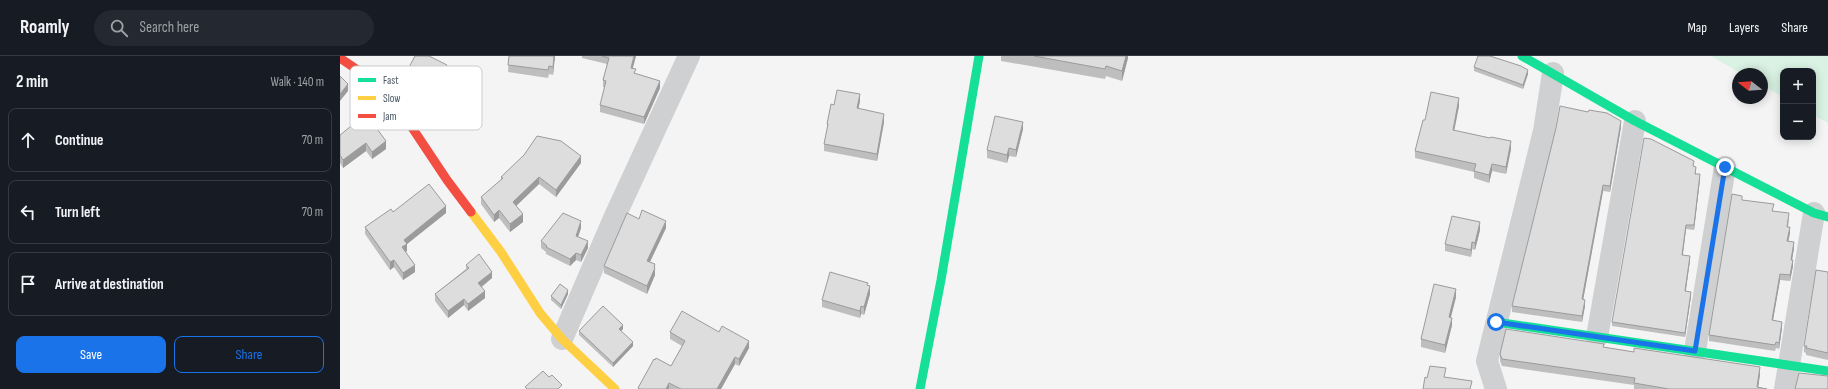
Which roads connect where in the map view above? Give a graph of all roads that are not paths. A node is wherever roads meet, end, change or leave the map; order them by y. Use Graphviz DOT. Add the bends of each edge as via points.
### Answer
graph roads {
  1 [pos="688,56"];
  2 [pos="979,56"];
  3 [pos="1522,56"];
  4 [pos="340,58"];
  5 [pos="352,66"];
  6 [pos="1553,73"];
  7 [pos="1635,121"];
  8 [pos="414,130"];
  9 [pos="1725,167"];
  10 [pos="1821,215"];
  11 [pos="1496,322"];
  12 [pos="1597,337"];
  13 [pos="562,339"];
  14 [pos="1695,351"];
  15 [pos="1789,365"];
  16 [pos="1828,371"];
  17 [pos="1501,388"];
  18 [pos="616,389"];
  19 [pos="920,389"];
  20 [pos="1785,389"];
  1 -- 13 [label="street"];
  2 -- 19 [label="street"];
  3 -- 6 [label="street"];
  4 -- 5 [label="street"];
  6 -- 7 [label="street"];
  6 -- 11 [label="street" via="1544,131"];
  7 -- 9 [label="street"];
  7 -- 12 [label="street"];
  8 -- 13 [label="street" via="501,252 540,313"];
  9 -- 10 [label="street"];
  9 -- 14 [label="street"];
  10 -- 15 [label="street"];
  11 -- 12 [label="street"];
  11 -- 17 [label="street" via="1487,361"];
  12 -- 14 [label="street"];
  13 -- 18 [label="street"];
  14 -- 15 [label="street"];
  15 -- 16 [label="street"];
  15 -- 20 [label="street"];
}
